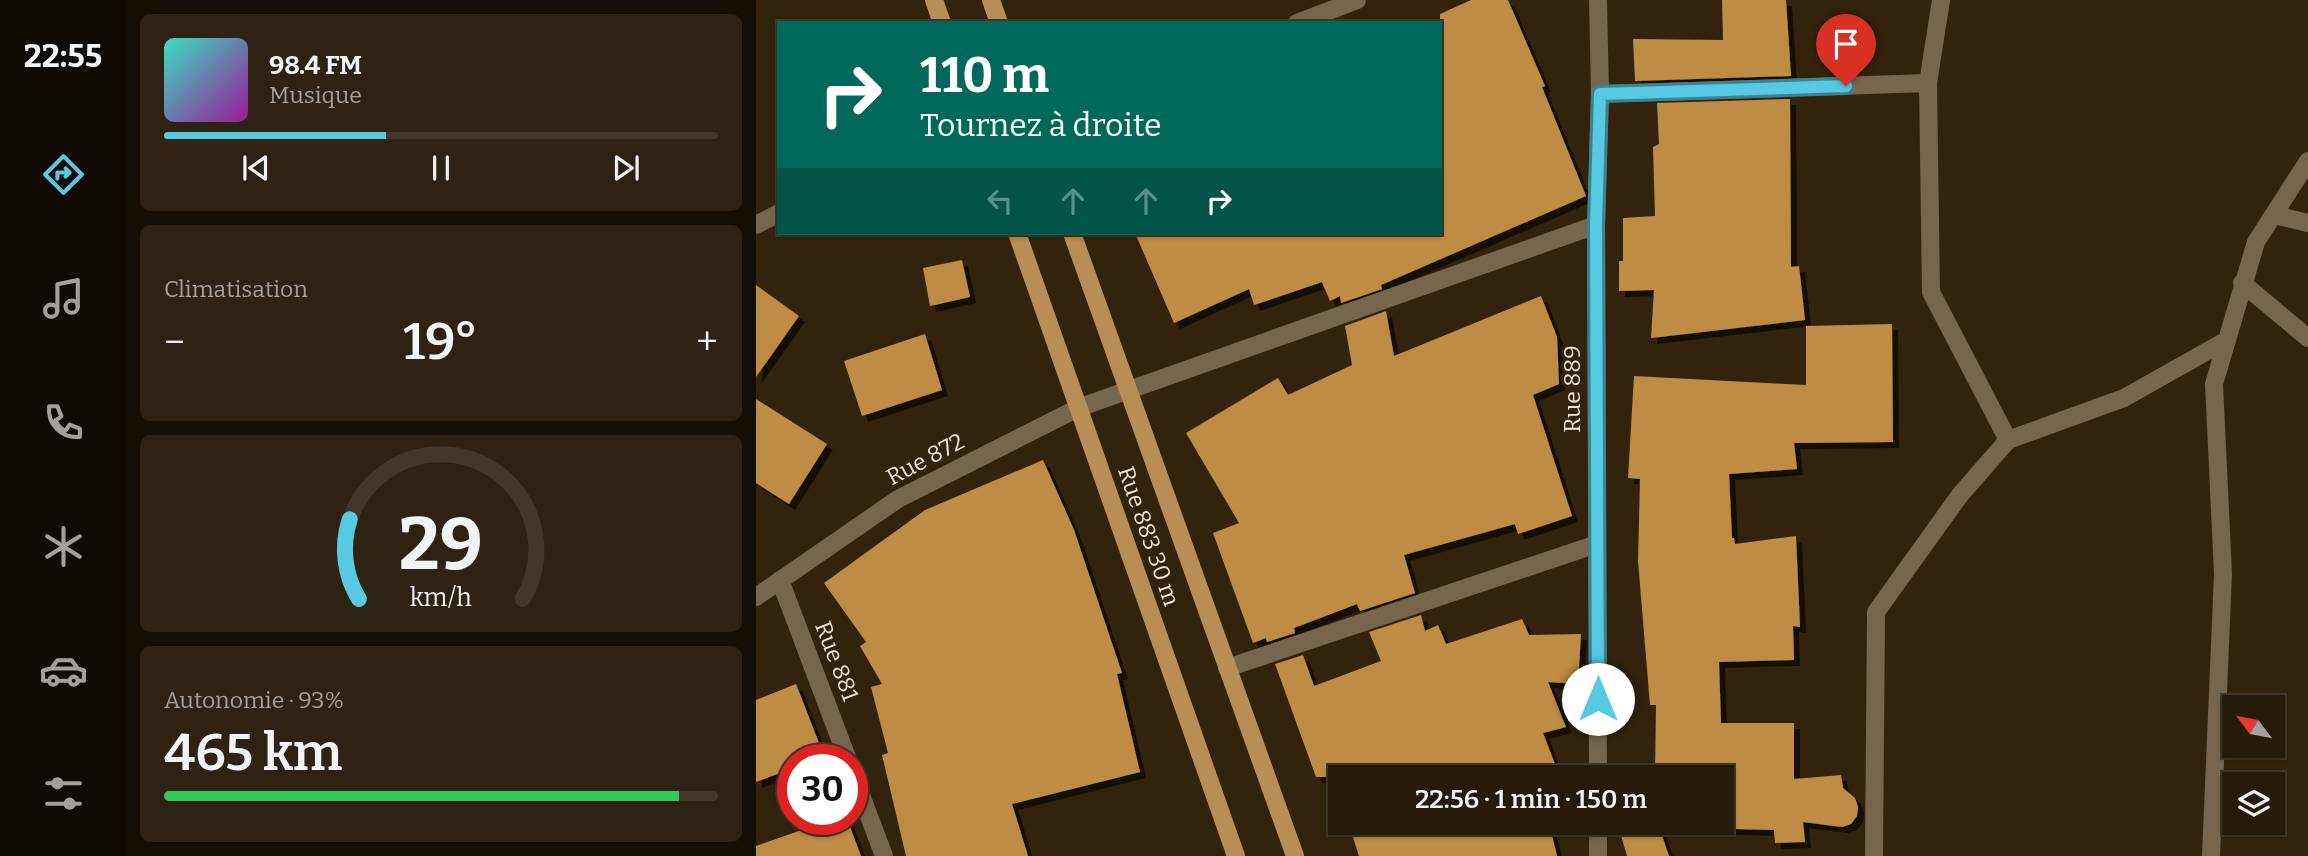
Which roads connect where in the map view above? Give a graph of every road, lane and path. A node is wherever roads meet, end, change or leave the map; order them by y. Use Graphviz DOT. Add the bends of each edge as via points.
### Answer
graph roads {
  1 [pos="934,0"];
  2 [pos="991,0"];
  3 [pos="1357,0"];
  4 [pos="1598,0"];
  5 [pos="1941,0"];
  6 [pos="941,21"];
  7 [pos="998,21"];
  8 [pos="1302,21"];
  9 [pos="1928,83"];
  10 [pos="1600,94"];
  11 [pos="2308,161"];
  12 [pos="777,214"];
  13 [pos="2274,215"];
  14 [pos="2308,223"];
  15 [pos="756,225"];
  16 [pos="1596,225"];
  17 [pos="1018,235"];
  18 [pos="1073,235"];
  19 [pos="2242,283"];
  20 [pos="2308,338"];
  21 [pos="2227,340"];
  22 [pos="1130,389"];
  23 [pos="1078,408"];
  24 [pos="2008,440"];
  25 [pos="1597,544"];
  26 [pos="780,580"];
  27 [pos="756,597"];
  28 [pos="1227,668"];
  29 [pos="842,744"];
  30 [pos="1598,765"];
  31 [pos="868,814"];
  32 [pos="1598,835"];
  33 [pos="884,856"];
  34 [pos="1236,856"];
  35 [pos="1295,856"];
  36 [pos="1598,856"];
  37 [pos="1874,856"];
  38 [pos="2211,856"];
  1 -- 6 [label="main road"];
  2 -- 7 [label="main road"];
  3 -- 8 [label="street"];
  4 -- 10 [label="street, Rue 889"];
  5 -- 9 [label="street"];
  9 -- 10 [label="street"];
  9 -- 24 [label="street" via="1931,292"];
  10 -- 16 [label="street, Rue 889"];
  11 -- 13 [label="street"];
  12 -- 15 [label="street"];
  13 -- 14 [label="street"];
  13 -- 19 [label="street" via="2256,243"];
  16 -- 22 [label="street, Rue 872"];
  16 -- 25 [label="street, Rue 889"];
  17 -- 23 [label="main road, Rue 883 30 m"];
  18 -- 22 [label="main road"];
  19 -- 20 [label="street"];
  19 -- 21 [label="street"];
  21 -- 24 [label="street" via="2124,398"];
  21 -- 38 [label="street" via="2214,384 2223,574"];
  22 -- 23 [label="street, Rue 872"];
  22 -- 28 [label="main road"];
  23 -- 26 [label="street, Rue 872" via="898,499"];
  23 -- 34 [label="main road, Rue 883 30 m"];
  24 -- 37 [label="street" via="1960,495 1876,612"];
  25 -- 28 [label="street"];
  25 -- 30 [label="street, Rue 889"];
  26 -- 27 [label="street, Rue 872"];
  26 -- 29 [label="street, Rue 881"];
  28 -- 35 [label="main road"];
  31 -- 33 [label="street"];
  32 -- 36 [label="street"];
}
